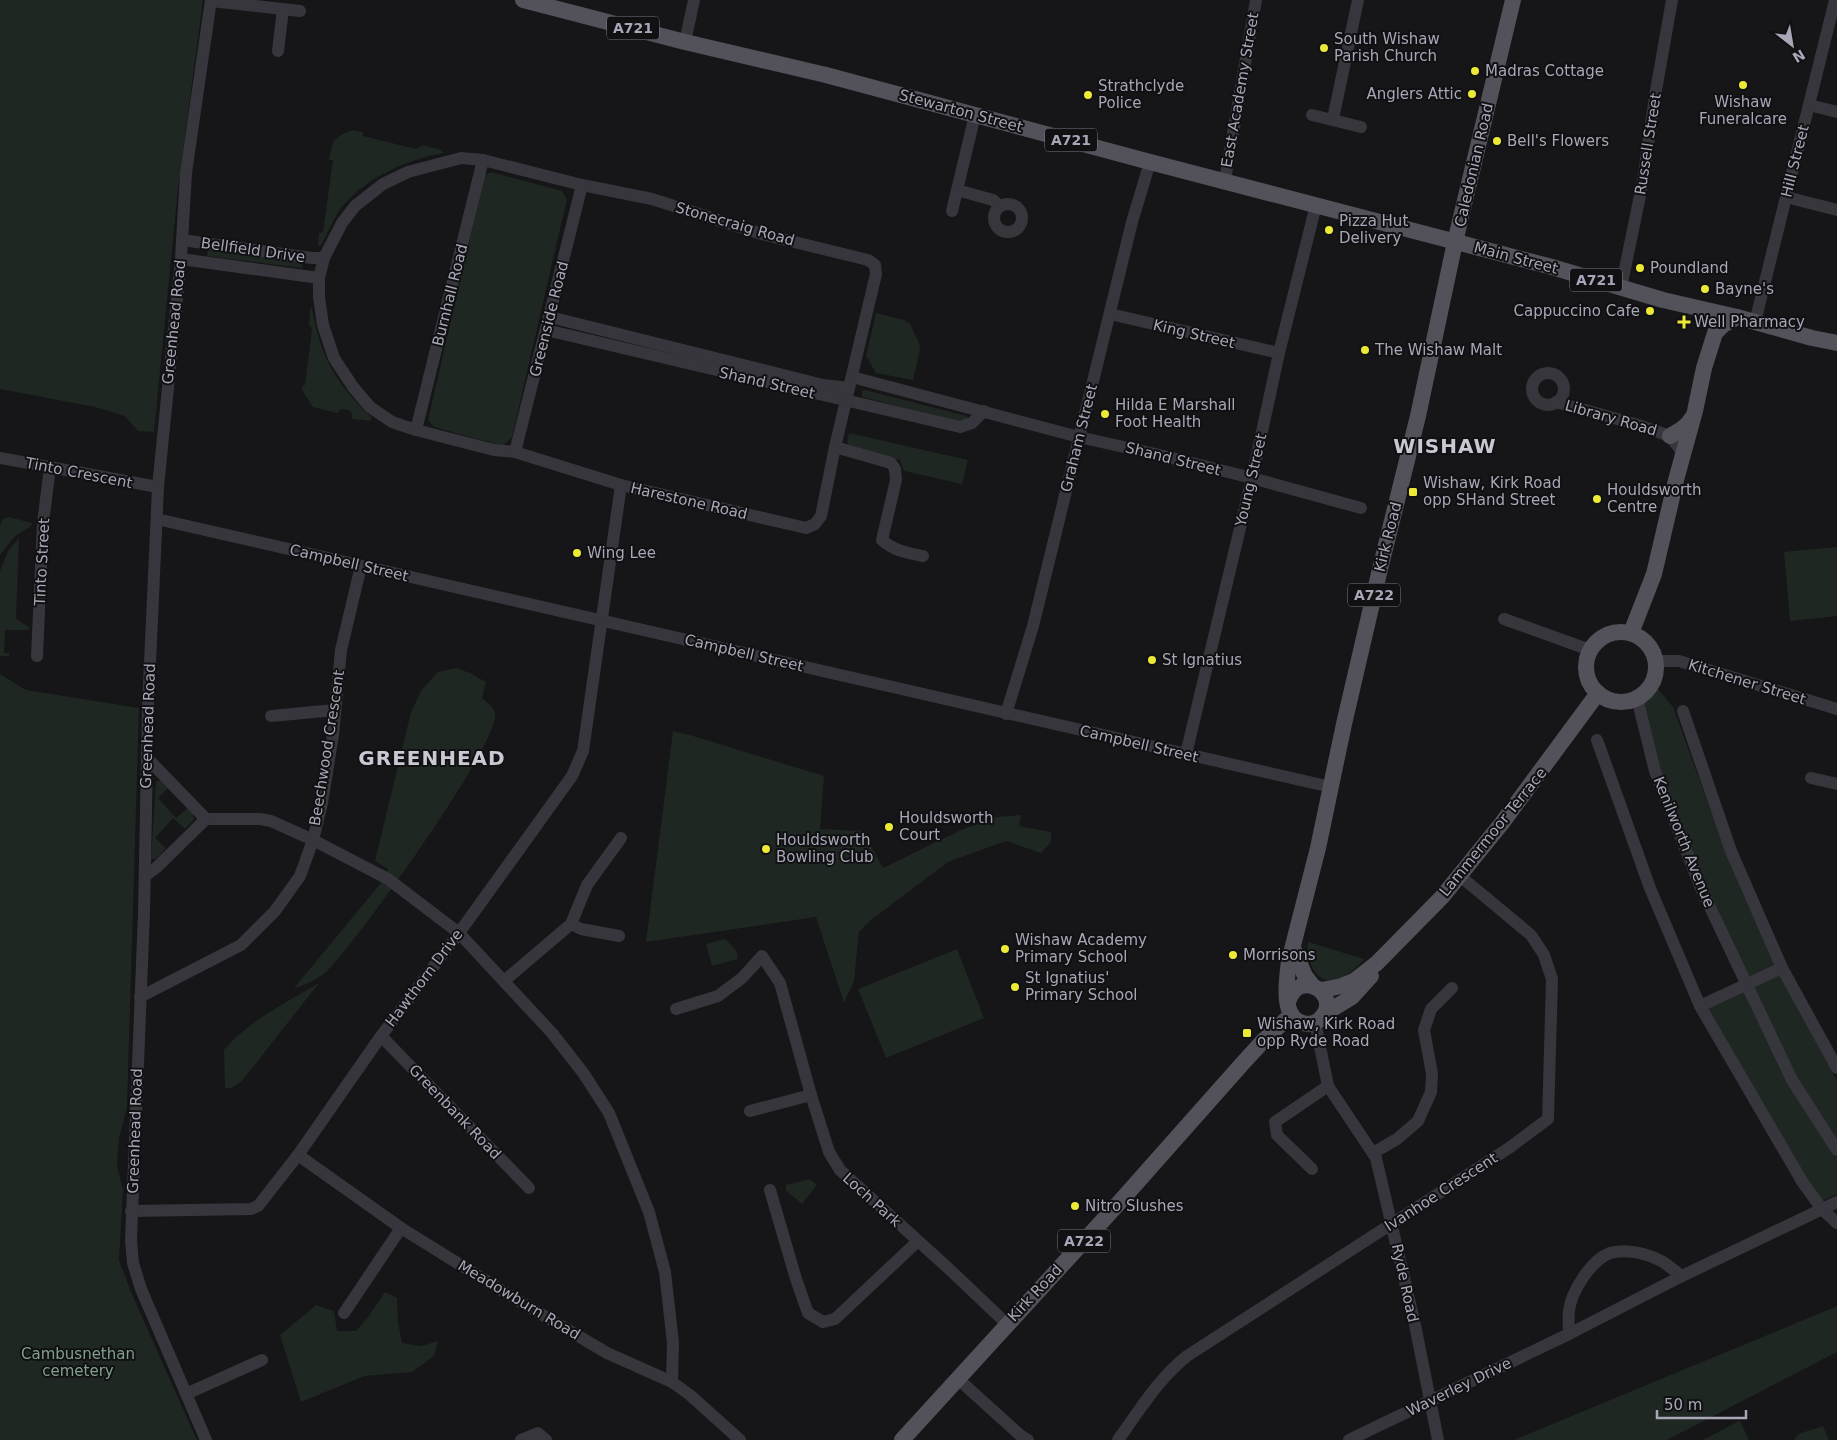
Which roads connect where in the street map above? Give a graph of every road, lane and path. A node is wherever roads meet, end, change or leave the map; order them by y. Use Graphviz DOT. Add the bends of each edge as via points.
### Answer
graph roads {
  1 [pos="211,0"];
  2 [pos="523,0"];
  3 [pos="694,0"];
  4 [pos="1256,0"];
  5 [pos="1358,0"];
  6 [pos="1513,0"];
  7 [pos="1672,0"];
  8 [pos="1835,0"];
  9 [pos="283,9"];
  10 [pos="300,12"];
  11 [pos="685,42"];
  12 [pos="278,51"];
  13 [pos="1809,105"];
  14 [pos="1837,112"];
  15 [pos="975,115"];
  16 [pos="1312,115"];
  17 [pos="1333,119"];
  18 [pos="1362,127"];
  19 [pos="483,160"];
  20 [pos="1150,162"];
  21 [pos="1225,180"];
  22 [pos="582,185"];
  23 [pos="957,190"];
  24 [pos="1786,197"];
  25 [pos="1316,205"];
  26 [pos="1000,206"];
  27 [pos="1837,210"];
  28 [pos="952,211"];
  29 [pos="182,240"];
  30 [pos="1455,242"];
  31 [pos="324,258"];
  32 [pos="181,259"];
  33 [pos="319,278"];
  34 [pos="1621,288"];
  35 [pos="1110,314"];
  36 [pos="550,316"];
  37 [pos="1737,317"];
  38 [pos="1755,322"];
  39 [pos="546,330"];
  40 [pos="1837,343"];
  41 [pos="1279,353"];
  42 [pos="851,383"];
  43 [pos="846,401"];
  44 [pos="1556,402"];
  45 [pos="984,411"];
  46 [pos="1695,411"];
  47 [pos="416,430"];
  48 [pos="1670,436"];
  49 [pos="1079,437"];
  50 [pos="835,448"];
  51 [pos="515,452"];
  52 [pos="0,458"];
  53 [pos="1682,458"];
  54 [pos="50,468"];
  55 [pos="1252,478"];
  56 [pos="621,485"];
  57 [pos="158,487"];
  58 [pos="1361,508"];
  59 [pos="157,519"];
  60 [pos="923,556"];
  61 [pos="360,566"];
  62 [pos="1504,619"];
  63 [pos="602,621"];
  64 [pos="1631,633"];
  65 [pos="1590,650"];
  66 [pos="37,656"];
  67 [pos="1655,661"];
  68 [pos="1598,693"];
  69 [pos="1642,695"];
  70 [pos="1837,709"];
  71 [pos="335,710"];
  72 [pos="1683,711"];
  73 [pos="1006,714"];
  74 [pos="270,716"];
  75 [pos="1597,740"];
  76 [pos="1186,754"];
  77 [pos="147,758"];
  78 [pos="1811,778"];
  79 [pos="1837,784"];
  80 [pos="1331,788"];
  81 [pos="206,819"];
  82 [pos="621,838"];
  83 [pos="313,840"];
  84 [pos="145,876"];
  85 [pos="1460,876"];
  86 [pos="571,924"];
  87 [pos="459,933"];
  88 [pos="620,936"];
  89 [pos="1293,948"];
  90 [pos="1377,963"];
  91 [pos="1782,968"];
  92 [pos="504,981"];
  93 [pos="1747,985"];
  94 [pos="1316,988"];
  95 [pos="1452,988"];
  96 [pos="140,996"];
  97 [pos="1700,1006"];
  98 [pos="1289,1008"];
  99 [pos="676,1009"];
  100 [pos="1320,1018"];
  101 [pos="381,1036"];
  102 [pos="1837,1068"];
  103 [pos="1328,1086"];
  104 [pos="811,1095"];
  105 [pos="750,1112"];
  106 [pos="1837,1150"];
  107 [pos="1374,1153"];
  108 [pos="298,1155"];
  109 [pos="1312,1169"];
  110 [pos="529,1188"];
  111 [pos="770,1190"];
  112 [pos="1837,1202"];
  113 [pos="1822,1209"];
  114 [pos="131,1211"];
  115 [pos="1837,1222"];
  116 [pos="1392,1223"];
  117 [pos="401,1228"];
  118 [pos="918,1241"];
  119 [pos="1682,1276"];
  120 [pos="344,1313"];
  121 [pos="1007,1324"];
  122 [pos="1569,1334"];
  123 [pos="262,1360"];
  124 [pos="958,1379"];
  125 [pos="672,1382"];
  126 [pos="186,1394"];
  127 [pos="1429,1401"];
  128 [pos="542,1436"];
  129 [pos="206,1440"];
  130 [pos="521,1440"];
  131 [pos="740,1440"];
  132 [pos="902,1440"];
  133 [pos="1028,1440"];
  134 [pos="1118,1440"];
  135 [pos="1349,1440"];
  136 [pos="1438,1440"];
  1 -- 9 [label="street"];
  1 -- 29 [label="street, Greenhead Road" via="186,173"];
  2 -- 11 [label="main road, Stewarton Street / A721"];
  3 -- 11 [label="street"];
  4 -- 21 [label="street, East Academy Street"];
  5 -- 17 [label="street"];
  6 -- 30 [label="main road, Caledonian Road"];
  7 -- 34 [label="street, Russell Street" via="1643,181"];
  8 -- 13 [label="street, Hill Street"];
  9 -- 10 [label="street"];
  9 -- 12 [label="street"];
  11 -- 15 [label="main road, Stewarton Street / A721"];
  13 -- 14 [label="street"];
  13 -- 24 [label="street, Hill Street"];
  15 -- 20 [label="main road, Stewarton Street / A721"];
  15 -- 23 [label="street"];
  16 -- 17 [label="street"];
  17 -- 18 [label="street"];
  19 -- 22 [label="street, Stonecraig Road"];
  19 -- 31 [label="street, Stonecraig Road" via="461,158 408,172 383,184 355,206"];
  19 -- 47 [label="street, Burnhall Road"];
  20 -- 21 [label="main road, Stewarton Street / A721"];
  20 -- 35 [label="street, Graham Street"];
  21 -- 25 [label="main road, Stewarton Street / A721"];
  22 -- 36 [label="street, Greenside Road"];
  22 -- 42 [label="street, Stonecraig Road" via="652,199 762,234 868,260 875,265 876,274"];
  23 -- 26 [label="street" via="994,200"];
  23 -- 28 [label="street"];
  24 -- 27 [label="street"];
  24 -- 38 [label="street, Hill Street"];
  25 -- 30 [label="main road, Stewarton Street / A721"];
  25 -- 41 [label="street, Young Street"];
  29 -- 31 [label="street, Bellfield Drive"];
  29 -- 32 [label="street, Greenhead Road"];
  30 -- 34 [label="main road, Main Street / A721"];
  30 -- 80 [label="main road, Kirk Road / A722"];
  31 -- 33 [label="street, Harestone Road"];
  32 -- 33 [label="street, Bellfield Drive"];
  32 -- 57 [label="street, Greenhead Road"];
  33 -- 47 [label="street, Harestone Road" via="323,325 334,358 370,407 392,422"];
  34 -- 37 [label="main road, Main Street / A721"];
  35 -- 41 [label="street, King Street"];
  35 -- 49 [label="street, Graham Street"];
  36 -- 39 [label="street, Greenside Road"];
  36 -- 42 [label="street, Shand Street" via="823,385"];
  37 -- 38 [label="main road, Main Street / A721"];
  37 -- 46 [label="main road" via="1715,333"];
  38 -- 40 [label="main road, Main Street / A721"];
  39 -- 43 [label="street, Shand Street"];
  39 -- 51 [label="street, Greenside Road"];
  41 -- 55 [label="street, Young Street"];
  42 -- 43 [label="street, Harestone Road"];
  42 -- 45 [label="street, Shand Street"];
  43 -- 45 [label="street, Shand Street" via="960,427 972,423"];
  43 -- 50 [label="street, Harestone Road"];
  44 -- 48 [label="street, Library Road"];
  45 -- 49 [label="street, Shand Street"];
  46 -- 48 [label="main road" via="1690,422"];
  46 -- 53 [label="main road"];
  47 -- 51 [label="street, Harestone Road" via="494,450"];
  48 -- 53 [label="street, Library Road" via="1680,449"];
  49 -- 55 [label="street, Shand Street"];
  49 -- 73 [label="street, Graham Street" via="1033,626"];
  50 -- 56 [label="street, Harestone Road" via="821,516 806,528"];
  50 -- 60 [label="street" via="891,463 896,480 882,540 900,551"];
  51 -- 56 [label="street, Harestone Road"];
  52 -- 54 [label="street, Tinto Crescent"];
  53 -- 64 [label="main road" via="1652,582"];
  54 -- 57 [label="street, Tinto Crescent"];
  54 -- 66 [label="street, Tinto Street" via="43,523"];
  55 -- 58 [label="street, Shand Street"];
  55 -- 76 [label="street, Young Street"];
  56 -- 63 [label="street, Hawthorn Drive"];
  57 -- 59 [label="street, Greenhead Road"];
  59 -- 61 [label="street, Campbell Street"];
  59 -- 77 [label="street, Greenhead Road"];
  61 -- 63 [label="street, Campbell Street"];
  61 -- 71 [label="street, Beechwood Crescent" via="342,650"];
  62 -- 65 [label="street"];
  63 -- 73 [label="street, Campbell Street"];
  63 -- 87 [label="street, Hawthorn Drive" via="583,751 572,776"];
  64 -- 65 [label="main road" via="1616,632 1601,638"];
  64 -- 67 [label="main road" via="1651,649"];
  65 -- 68 [label="main road" via="1587,674 1591,686"];
  67 -- 69 [label="main road" via="1652,682"];
  67 -- 70 [label="street, Kitchener Street" via="1679,661"];
  68 -- 69 [label="main road" via="1606,699 1621,702"];
  68 -- 85 [label="main road, Lammermoor Terrace"];
  69 -- 93 [label="street, Kenilworth Avenue" via="1638,702 1655,771 1700,886"];
  71 -- 74 [label="street"];
  71 -- 83 [label="street, Beechwood Crescent" via="322,803"];
  72 -- 91 [label="street" via="1731,850"];
  73 -- 76 [label="street, Campbell Street"];
  75 -- 97 [label="street" via="1650,888"];
  76 -- 80 [label="street, Campbell Street"];
  77 -- 81 [label="street"];
  77 -- 84 [label="street, Greenhead Road"];
  78 -- 79 [label="street"];
  80 -- 89 [label="main road, Kirk Road / A722"];
  81 -- 83 [label="street" via="265,820"];
  81 -- 84 [label="street"];
  82 -- 86 [label="street" via="588,885"];
  83 -- 87 [label="street" via="388,879"];
  83 -- 96 [label="street, Beechwood Crescent" via="300,876 288,896 241,945"];
  84 -- 96 [label="street, Greenhead Road"];
  85 -- 90 [label="main road, Lammermoor Terrace"];
  85 -- 116 [label="street, Ivanhoe Crescent" via="1531,935 1544,955 1552,978 1548,1119"];
  86 -- 88 [label="street"];
  86 -- 92 [label="street"];
  87 -- 92 [label="street"];
  87 -- 101 [label="street, Hawthorn Drive"];
  89 -- 94 [label="main road" via="1305,976"];
  89 -- 98 [label="main road, Kirk Road / A722" via="1286,978"];
  90 -- 94 [label="main road, Lammermoor Terrace" via="1342,986"];
  90 -- 100 [label="main road, Lammermoor Terrace" via="1362,988"];
  91 -- 93 [label="street"];
  91 -- 102 [label="street"];
  92 -- 125 [label="street" via="584,1074 609,1113 623,1145 649,1212 665,1272"];
  93 -- 97 [label="street"];
  93 -- 106 [label="street, Kenilworth Avenue" via="1792,1080"];
  94 -- 98 [label="main road, Kirk Road / A722" via="1299,986 1290,995"];
  94 -- 100 [label="main road" via="1324,994 1327,1004"];
  95 -- 107 [label="street" via="1431,1009 1424,1030 1432,1074 1431,1092 1418,1121"];
  96 -- 114 [label="street, Greenhead Road"];
  97 -- 113 [label="street" via="1803,1183"];
  98 -- 100 [label="main road" via="1302,1023"];
  98 -- 121 [label="main road, Kirk Road / A722" via="1270,1034"];
  99 -- 104 [label="street, Loch Park" via="718,996 742,978 762,956 780,983"];
  100 -- 103 [label="street, Ryde Road"];
  101 -- 108 [label="street, Hawthorn Drive"];
  101 -- 110 [label="street, Greenbank Road"];
  103 -- 107 [label="street, Ryde Road"];
  103 -- 109 [label="street" via="1275,1122 1277,1135"];
  104 -- 105 [label="street"];
  104 -- 118 [label="street, Loch Park" via="829,1152 840,1170"];
  107 -- 116 [label="street, Ryde Road"];
  108 -- 114 [label="street, Hawthorn Drive" via="258,1206 250,1209"];
  108 -- 117 [label="street, Meadowburn Road"];
  111 -- 118 [label="street" via="808,1313 823,1322 835,1318"];
  112 -- 113 [label="street, Waverley Drive"];
  113 -- 115 [label="street"];
  113 -- 119 [label="street, Waverley Drive"];
  114 -- 126 [label="street, Greenhead Road" via="136,1271"];
  116 -- 127 [label="street, Ryde Road"];
  116 -- 134 [label="street, Ivanhoe Crescent" via="1187,1356 1160,1382"];
  117 -- 120 [label="street"];
  117 -- 125 [label="street, Meadowburn Road" via="607,1353"];
  118 -- 121 [label="street, Loch Park"];
  119 -- 122 [label="street, Waverley Drive"];
  119 -- 122 [label="street" via="1662,1262 1638,1253 1609,1253 1590,1268 1576,1288 1569,1310"];
  121 -- 124 [label="main road, Kirk Road / A722"];
  122 -- 127 [label="street, Waverley Drive"];
  123 -- 126 [label="street"];
  124 -- 132 [label="main road, Kirk Road / A722"];
  124 -- 133 [label="street"];
  125 -- 131 [label="street, Meadowburn Road"];
  126 -- 129 [label="street, Greenhead Road"];
  127 -- 135 [label="street, Waverley Drive"];
  127 -- 136 [label="street, Ryde Road"];
  128 -- 130 [label="street"];
}
